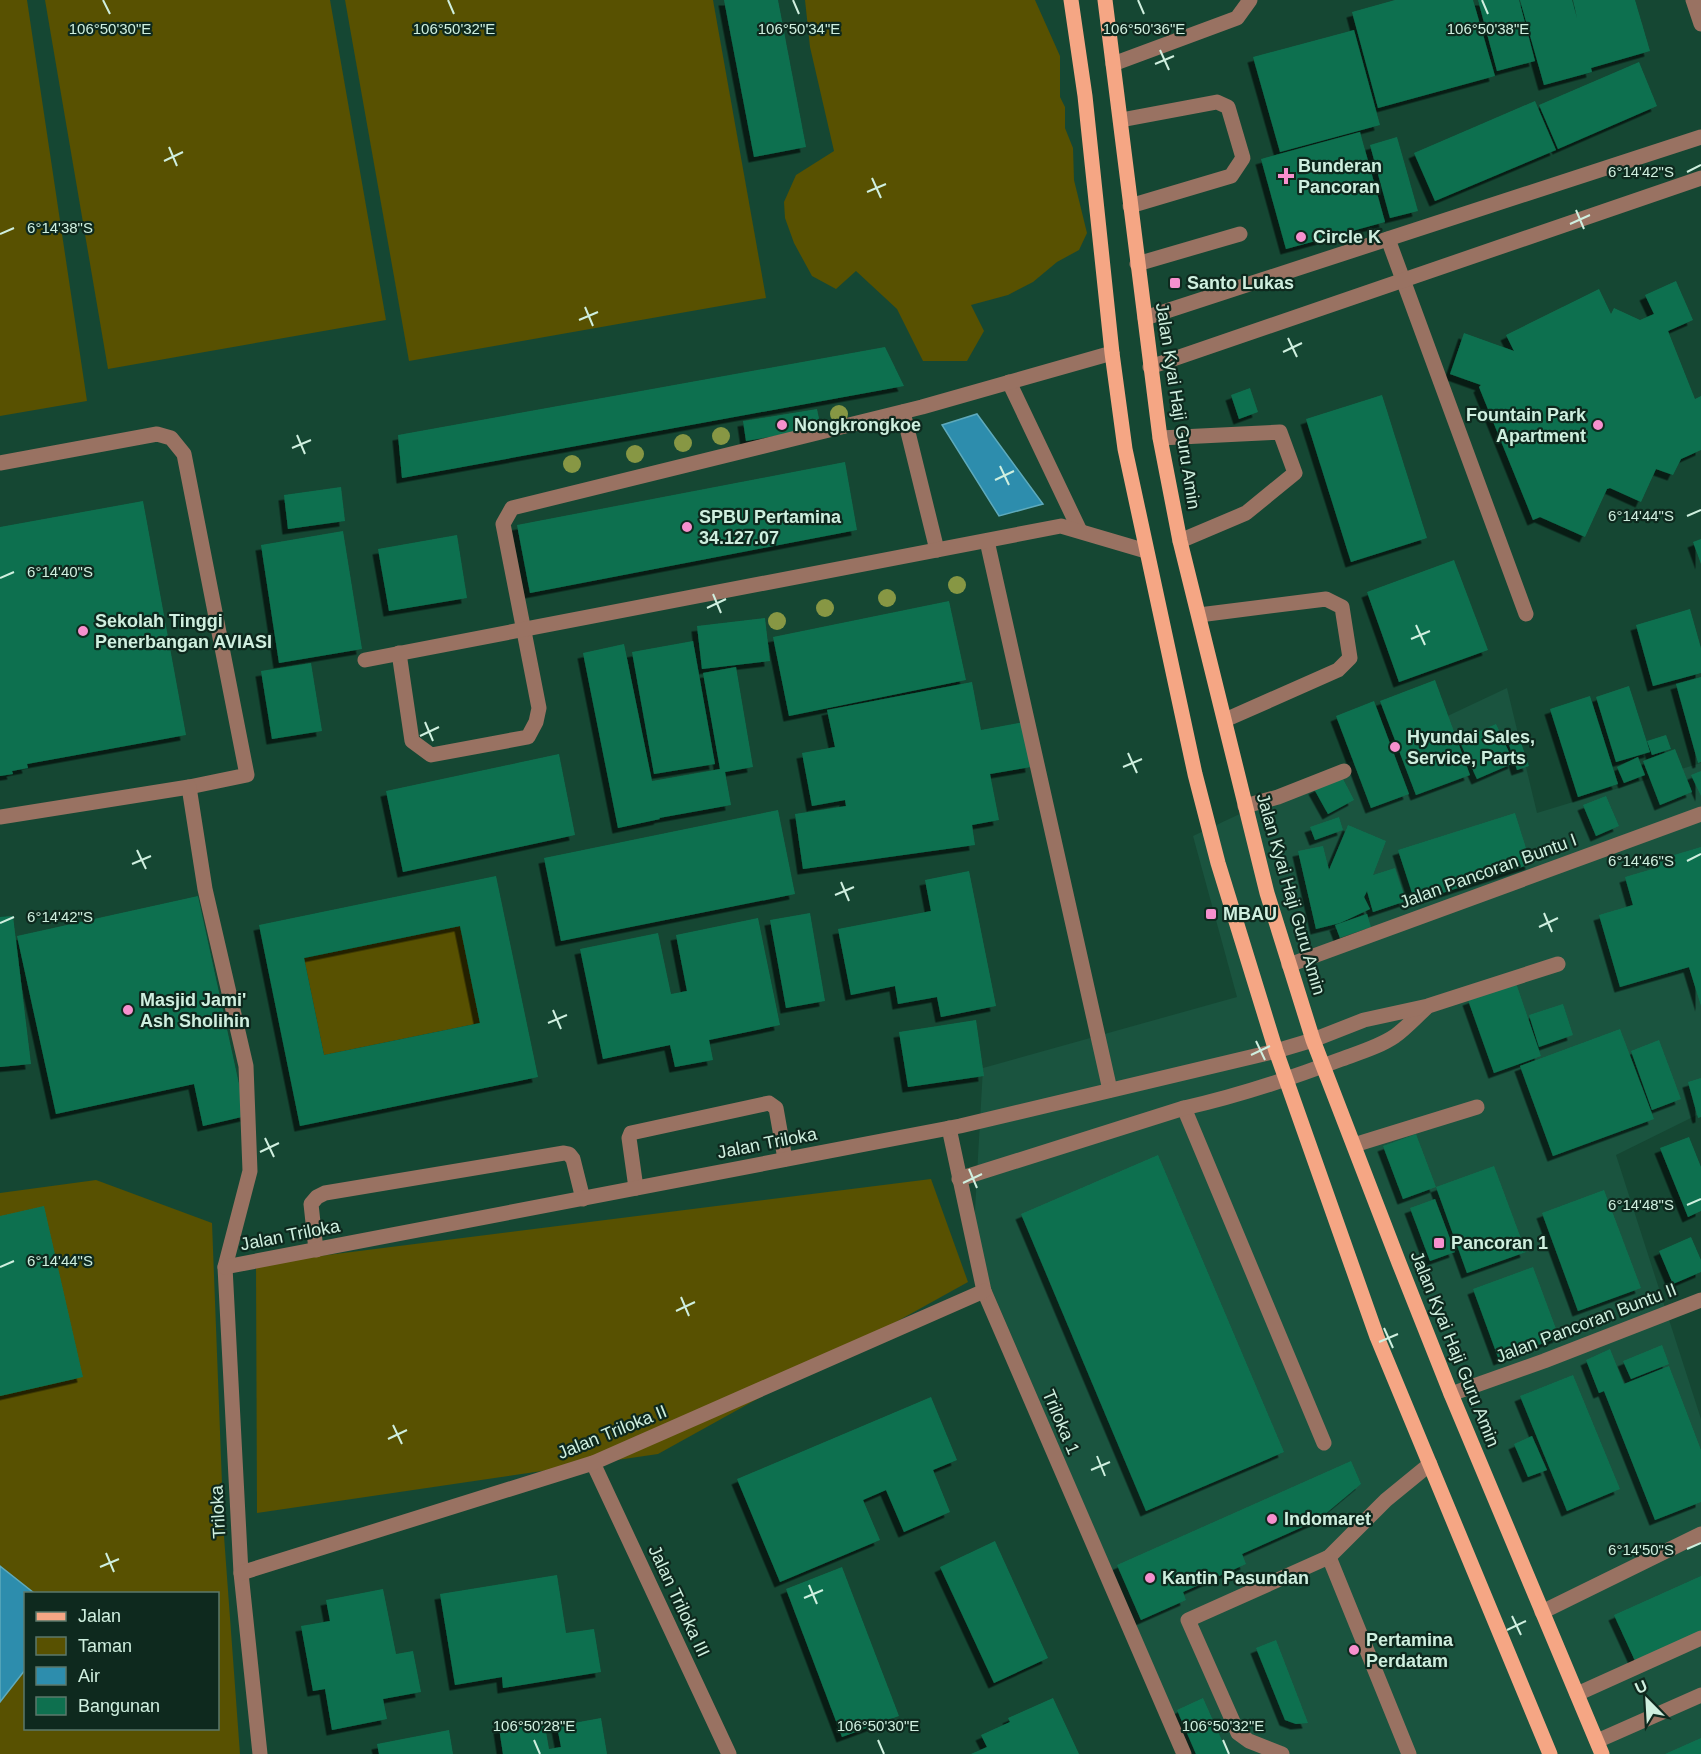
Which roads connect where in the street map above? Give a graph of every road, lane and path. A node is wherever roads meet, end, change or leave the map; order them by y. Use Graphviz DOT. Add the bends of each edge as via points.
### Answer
graph roads {
  1 [pos="1071,0"];
  2 [pos="1105,0"];
  3 [pos="1250,0"];
  4 [pos="1693,0"];
  5 [pos="1701,24"];
  6 [pos="1113,64"];
  7 [pos="1121,120"];
  8 [pos="1701,137"];
  9 [pos="1701,178"];
  10 [pos="1130,206"];
  11 [pos="1240,234"];
  12 [pos="1388,239"];
  13 [pos="1137,264"];
  14 [pos="1403,280"];
  15 [pos="1146,318"];
  16 [pos="1112,353"];
  17 [pos="1150,367"];
  18 [pos="1009,382"];
  19 [pos="903,412"];
  20 [pos="1160,438"];
  21 [pos="0,463"];
  22 [pos="1080,531"];
  23 [pos="993,540"];
  24 [pos="1180,541"];
  25 [pos="937,550"];
  26 [pos="1146,551"];
  27 [pos="1526,614"];
  28 [pos="1199,615"];
  29 [pos="522,630"];
  30 [pos="399,653"];
  31 [pos="365,660"];
  32 [pos="1225,720"];
  33 [pos="1344,771"];
  34 [pos="189,787"];
  35 [pos="1245,806"];
  36 [pos="1701,814"];
  37 [pos="0,817"];
  38 [pos="1558,964"];
  39 [pos="1289,965"];
  40 [pos="1428,1006"];
  41 [pos="1313,1040"];
  42 [pos="1276,1051"];
  43 [pos="1323,1066"];
  44 [pos="1287,1079"];
  45 [pos="1110,1090"];
  46 [pos="1477,1107"];
  47 [pos="1184,1108"];
  48 [pos="949,1128"];
  49 [pos="1354,1145"];
  50 [pos="785,1159"];
  51 [pos="959,1179"];
  52 [pos="636,1188"];
  53 [pos="583,1198"];
  54 [pos="316,1250"];
  55 [pos="225,1267"];
  56 [pos="984,1291"];
  57 [pos="1701,1300"];
  58 [pos="1451,1394"];
  59 [pos="1324,1443"];
  60 [pos="593,1464"];
  61 [pos="1430,1464"];
  62 [pos="1701,1534"];
  63 [pos="1329,1557"];
  64 [pos="241,1573"];
  65 [pos="1542,1612"];
  66 [pos="1701,1638"];
  67 [pos="1577,1694"];
  68 [pos="1701,1695"];
  69 [pos="1599,1747"];
  70 [pos="260,1754"];
  71 [pos="729,1754"];
  72 [pos="1184,1754"];
  73 [pos="1282,1754"];
  74 [pos="1409,1754"];
  75 [pos="1550,1754"];
  1 -- 16 [label="main road"];
  2 -- 6 [label="main road, Jalan Kyai Haji Guru Amin"];
  3 -- 6 [label="street" via="1237,18"];
  4 -- 5 [label="street"];
  6 -- 7 [label="main road, Jalan Kyai Haji Guru Amin"];
  7 -- 10 [label="main road, Jalan Kyai Haji Guru Amin"];
  7 -- 10 [label="street" via="1217,102 1228,107 1243,158 1231,176"];
  8 -- 12 [label="street"];
  9 -- 14 [label="street"];
  10 -- 13 [label="main road, Jalan Kyai Haji Guru Amin"];
  11 -- 13 [label="street"];
  12 -- 14 [label="street"];
  12 -- 15 [label="street"];
  13 -- 15 [label="main road, Jalan Kyai Haji Guru Amin"];
  14 -- 17 [label="street"];
  14 -- 27 [label="street"];
  15 -- 17 [label="main road, Jalan Kyai Haji Guru Amin"];
  16 -- 18 [label="street"];
  16 -- 26 [label="main road" via="1125,449"];
  17 -- 20 [label="main road, Jalan Kyai Haji Guru Amin"];
  18 -- 19 [label="street"];
  18 -- 22 [label="street"];
  19 -- 25 [label="street"];
  19 -- 29 [label="street" via="512,508 503,524"];
  20 -- 24 [label="main road, Jalan Kyai Haji Guru Amin"];
  20 -- 24 [label="street" via="1280,432 1294,473 1245,513"];
  21 -- 34 [label="street" via="157,434 171,438 184,454 247,775"];
  22 -- 23 [label="street" via="1062,526"];
  22 -- 26 [label="street"];
  23 -- 25 [label="street"];
  23 -- 45 [label="street"];
  24 -- 28 [label="main road, Jalan Kyai Haji Guru Amin"];
  25 -- 29 [label="street"];
  26 -- 42 [label="main road" via="1209,830"];
  28 -- 32 [label="main road, Jalan Kyai Haji Guru Amin"];
  28 -- 32 [label="street" via="1326,599 1342,607 1350,658 1338,670"];
  29 -- 30 [label="street"];
  29 -- 30 [label="street" via="538,708 528,737 431,755 412,741"];
  30 -- 31 [label="street"];
  32 -- 35 [label="main road, Jalan Kyai Haji Guru Amin"];
  33 -- 35 [label="street"];
  34 -- 37 [label="street"];
  34 -- 55 [label="street, Triloka" via="205,889 246,1066 250,1171"];
  35 -- 39 [label="main road, Jalan Kyai Haji Guru Amin"];
  36 -- 39 [label="street, Jalan Pancoran Buntu I"];
  38 -- 40 [label="street, Jalan Triloka"];
  39 -- 41 [label="main road, Jalan Kyai Haji Guru Amin"];
  40 -- 41 [label="street, Jalan Triloka" via="1365,1020"];
  40 -- 43 [label="street" via="1395,1036"];
  41 -- 42 [label="street, Jalan Triloka"];
  41 -- 43 [label="main road, Jalan Kyai Haji Guru Amin"];
  42 -- 44 [label="main road"];
  42 -- 45 [label="street, Jalan Triloka"];
  43 -- 44 [label="street"];
  43 -- 49 [label="main road, Jalan Kyai Haji Guru Amin"];
  44 -- 47 [label="street"];
  44 -- 61 [label="main road" via="1377,1337"];
  45 -- 48 [label="street, Jalan Triloka"];
  46 -- 49 [label="street"];
  47 -- 51 [label="street"];
  47 -- 59 [label="street"];
  48 -- 50 [label="street, Jalan Triloka"];
  48 -- 51 [label="street, Triloka 1"];
  49 -- 58 [label="main road, Jalan Kyai Haji Guru Amin"];
  50 -- 52 [label="street, Jalan Triloka"];
  50 -- 52 [label="street" via="776,1108 769,1103 631,1133"];
  51 -- 56 [label="street, Triloka 1"];
  52 -- 53 [label="street, Jalan Triloka"];
  53 -- 54 [label="street, Jalan Triloka"];
  53 -- 54 [label="street" via="573,1159 564,1153 325,1193 311,1204"];
  54 -- 55 [label="street, Jalan Triloka"];
  55 -- 64 [label="street, Triloka"];
  56 -- 60 [label="street, Jalan Triloka II"];
  56 -- 72 [label="street, Triloka 1"];
  57 -- 58 [label="street, Jalan Pancoran Buntu II"];
  58 -- 65 [label="main road, Jalan Kyai Haji Guru Amin"];
  60 -- 64 [label="street, Jalan Triloka II"];
  60 -- 71 [label="street, Jalan Triloka III"];
  61 -- 63 [label="street" via="1386,1500"];
  61 -- 75 [label="main road"];
  62 -- 65 [label="street"];
  63 -- 73 [label="street" via="1188,1620 1238,1733"];
  63 -- 74 [label="street"];
  64 -- 70 [label="street, Triloka"];
  65 -- 67 [label="main road, Jalan Kyai Haji Guru Amin"];
  66 -- 67 [label="street"];
  67 -- 69 [label="main road, Jalan Kyai Haji Guru Amin"];
  68 -- 69 [label="street"];
}
